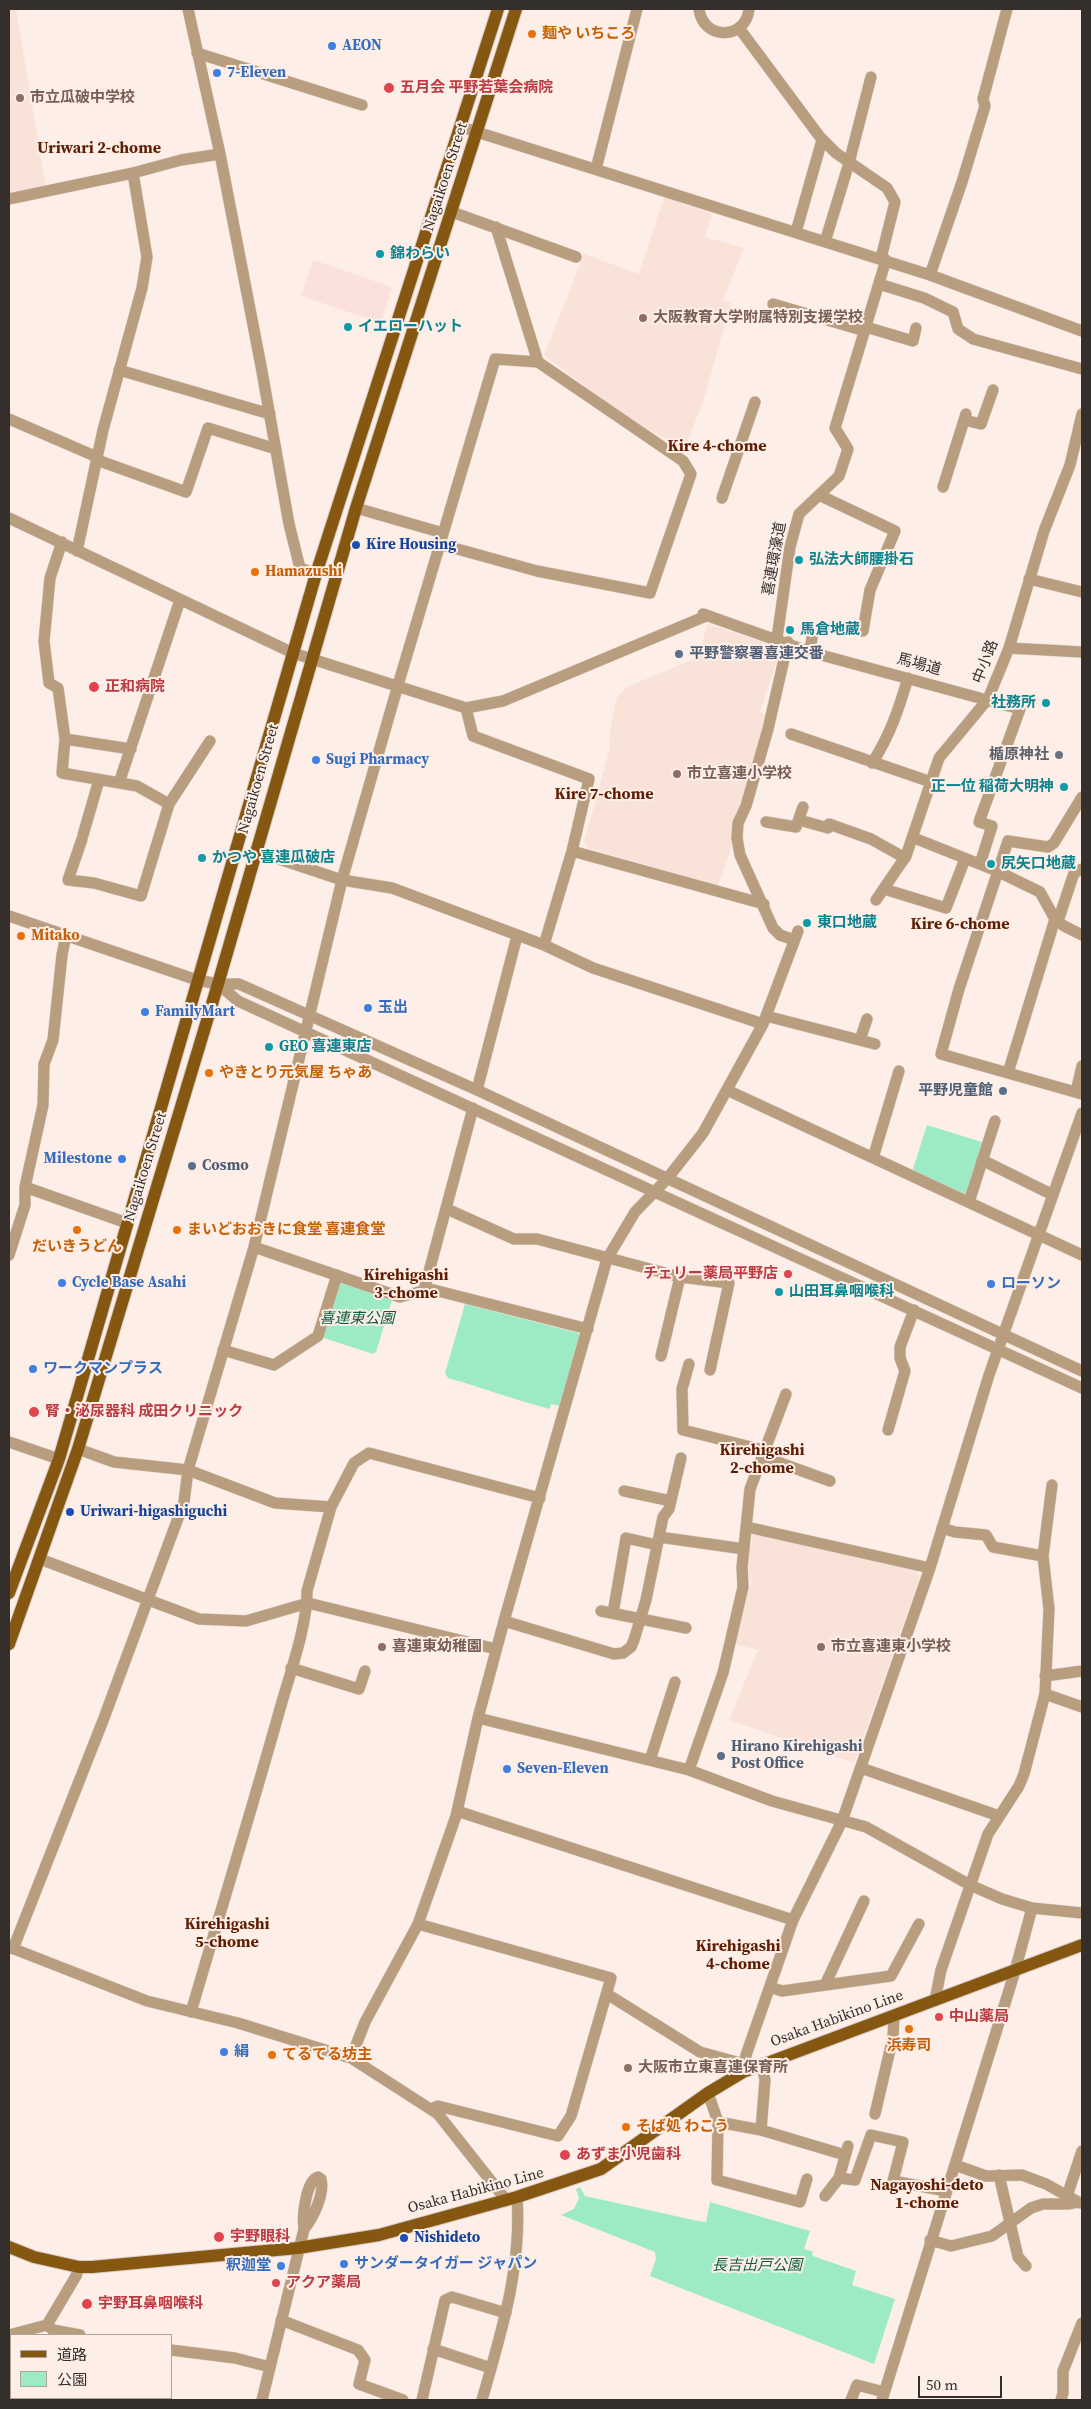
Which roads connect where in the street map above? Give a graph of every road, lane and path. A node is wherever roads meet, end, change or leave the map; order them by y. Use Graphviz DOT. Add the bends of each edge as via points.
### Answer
graph roads {
  1 [pos="188,9"];
  2 [pos="498,9"];
  3 [pos="516,9"];
  4 [pos="637,9"];
  5 [pos="698,9"];
  6 [pos="748,9"];
  7 [pos="1008,9"];
  8 [pos="739,28"];
  9 [pos="196,53"];
  10 [pos="871,77"];
  11 [pos="362,105"];
  12 [pos="461,127"];
  13 [pos="477,132"];
  14 [pos="822,140"];
  15 [pos="220,154"];
  16 [pos="849,163"];
  17 [pos="596,169"];
  18 [pos="133,173"];
  19 [pos="9,199"];
  20 [pos="452,212"];
  21 [pos="496,227"];
  22 [pos="796,232"];
  23 [pos="825,242"];
  24 [pos="576,257"];
  25 [pos="883,259"];
  26 [pos="930,275"];
  27 [pos="879,284"];
  28 [pos="773,304"];
  29 [pos="916,328"];
  30 [pos="865,329"];
  31 [pos="1082,331"];
  32 [pos="538,362"];
  33 [pos="1082,369"];
  34 [pos="119,370"];
  35 [pos="992,390"];
  36 [pos="755,402"];
  37 [pos="270,414"];
  38 [pos="1082,414"];
  39 [pos="9,418"];
  40 [pos="276,449"];
  41 [pos="97,459"];
  42 [pos="1070,465"];
  43 [pos="1082,466"];
  44 [pos="943,487"];
  45 [pos="818,495"];
  46 [pos="722,498"];
  47 [pos="356,508"];
  48 [pos="9,518"];
  49 [pos="441,538"];
  50 [pos="62,542"];
  51 [pos="77,551"];
  52 [pos="316,574"];
  53 [pos="1029,579"];
  54 [pos="1082,592"];
  55 [pos="180,600"];
  56 [pos="782,640"];
  57 [pos="1008,648"];
  58 [pos="810,652"];
  59 [pos="1082,652"];
  60 [pos="293,653"];
  61 [pos="311,659"];
  62 [pos="908,678"];
  63 [pos="398,685"];
  64 [pos="988,699"];
  65 [pos="466,708"];
  66 [pos="791,734"];
  67 [pos="65,739"];
  68 [pos="210,741"];
  69 [pos="131,749"];
  70 [pos="872,763"];
  71 [pos="100,780"];
  72 [pos="931,782"];
  73 [pos="119,783"];
  74 [pos="1082,797"];
  75 [pos="169,804"];
  76 [pos="803,808"];
  77 [pos="799,820"];
  78 [pos="766,822"];
  79 [pos="914,838"];
  80 [pos="255,851"];
  81 [pos="572,851"];
  82 [pos="905,858"];
  83 [pos="965,859"];
  84 [pos="980,864"];
  85 [pos="1082,869"];
  86 [pos="997,871"];
  87 [pos="342,880"];
  88 [pos="884,889"];
  89 [pos="876,900"];
  90 [pos="764,904"];
  91 [pos="9,916"];
  92 [pos="1057,920"];
  93 [pos="1082,934"];
  94 [pos="66,935"];
  95 [pos="517,936"];
  96 [pos="544,945"];
  97 [pos="197,980"];
  98 [pos="218,984"];
  99 [pos="309,1014"];
  100 [pos="867,1019"];
  101 [pos="764,1020"];
  102 [pos="305,1030"];
  103 [pos="860,1040"];
  104 [pos="875,1044"];
  105 [pos="1082,1066"];
  106 [pos="899,1071"];
  107 [pos="1008,1073"];
  108 [pos="477,1090"];
  109 [pos="727,1090"];
  110 [pos="1079,1093"];
  111 [pos="473,1108"];
  112 [pos="1082,1113"];
  113 [pos="995,1122"];
  114 [pos="873,1158"];
  115 [pos="982,1160"];
  116 [pos="666,1179"];
  117 [pos="25,1186"];
  118 [pos="656,1191"];
  119 [pos="1053,1194"];
  120 [pos="969,1202"];
  121 [pos="447,1209"];
  122 [pos="127,1223"];
  123 [pos="1039,1235"];
  124 [pos="254,1247"];
  125 [pos="9,1255"];
  126 [pos="1082,1255"];
  127 [pos="607,1259"];
  128 [pos="337,1275"];
  129 [pos="680,1278"];
  130 [pos="424,1290"];
  131 [pos="914,1310"];
  132 [pos="588,1329"];
  133 [pos="1004,1336"];
  134 [pos="999,1349"];
  135 [pos="223,1350"];
  136 [pos="662,1356"];
  137 [pos="689,1364"];
  138 [pos="710,1370"];
  139 [pos="1082,1371"];
  140 [pos="1082,1388"];
  141 [pos="786,1394"];
  142 [pos="888,1430"];
  143 [pos="9,1442"];
  144 [pos="78,1450"];
  145 [pos="762,1453"];
  146 [pos="681,1458"];
  147 [pos="59,1459"];
  148 [pos="188,1470"];
  149 [pos="830,1481"];
  150 [pos="1052,1485"];
  151 [pos="624,1491"];
  152 [pos="540,1498"];
  153 [pos="671,1501"];
  154 [pos="331,1506"];
  155 [pos="747,1527"];
  156 [pos="942,1528"];
  157 [pos="658,1541"];
  158 [pos="744,1549"];
  159 [pos="1043,1556"];
  160 [pos="40,1559"];
  161 [pos="930,1568"];
  162 [pos="9,1594"];
  163 [pos="147,1598"];
  164 [pos="308,1603"];
  165 [pos="641,1618"];
  166 [pos="504,1620"];
  167 [pos="686,1628"];
  168 [pos="9,1644"];
  169 [pos="496,1649"];
  170 [pos="291,1668"];
  171 [pos="365,1671"];
  172 [pos="1082,1671"];
  173 [pos="1045,1676"];
  174 [pos="675,1682"];
  175 [pos="1045,1694"];
  176 [pos="1082,1707"];
  177 [pos="478,1718"];
  178 [pos="650,1760"];
  179 [pos="861,1768"];
  180 [pos="689,1770"];
  181 [pos="457,1811"];
  182 [pos="999,1816"];
  183 [pos="842,1821"];
  184 [pos="970,1885"];
  185 [pos="864,1901"];
  186 [pos="1032,1908"];
  187 [pos="1082,1913"];
  188 [pos="793,1920"];
  189 [pos="418,1924"];
  190 [pos="919,1924"];
  191 [pos="1082,1946"];
  192 [pos="11,1948"];
  193 [pos="1015,1971"];
  194 [pos="825,1985"];
  195 [pos="770,1987"];
  196 [pos="606,1994"];
  197 [pos="935,2000"];
  198 [pos="191,2012"];
  199 [pos="894,2016"];
  200 [pos="351,2058"];
  201 [pos="762,2065"];
  202 [pos="743,2068"];
  203 [pos="708,2093"];
  204 [pos="432,2110"];
  205 [pos="875,2114"];
  206 [pos="718,2122"];
  207 [pos="761,2130"];
  208 [pos="1082,2151"];
  209 [pos="955,2164"];
  210 [pos="999,2175"];
  211 [pos="838,2178"];
  212 [pos="807,2179"];
  213 [pos="946,2191"];
  214 [pos="825,2196"];
  215 [pos="1067,2196"];
  216 [pos="511,2199"];
  217 [pos="1080,2203"];
  218 [pos="1010,2223"];
  219 [pos="304,2229"];
  220 [pos="930,2240"];
  221 [pos="9,2248"];
  222 [pos="298,2248"];
  223 [pos="1026,2266"];
  224 [pos="79,2267"];
  225 [pos="506,2313"];
  226 [pos="282,2320"];
  227 [pos="1082,2323"];
  228 [pos="47,2325"];
  229 [pos="9,2334"];
  230 [pos="75,2334"];
  231 [pos="433,2349"];
  232 [pos="172,2350"];
  233 [pos="270,2367"];
  234 [pos="491,2368"];
  235 [pos="883,2396"];
  236 [pos="262,2400"];
  237 [pos="403,2400"];
  238 [pos="422,2400"];
  239 [pos="482,2400"];
  240 [pos="851,2400"];
  241 [pos="1060,2400"];
  1 -- 9 [label="street"];
  2 -- 12 [label="main road, Nagaikoen Street"];
  3 -- 13 [label="main road, Nagaikoen Street"];
  4 -- 17 [label="street"];
  5 -- 8 [label="street" via="704,24 714,31 731,32"];
  6 -- 8 [label="street"];
  7 -- 26 [label="street" via="962,182"];
  8 -- 14 [label="street, 喜連環濠道"];
  9 -- 11 [label="street"];
  9 -- 15 [label="street"];
  10 -- 16 [label="street"];
  12 -- 13 [label="street"];
  12 -- 52 [label="main road, Nagaikoen Street"];
  13 -- 17 [label="street"];
  13 -- 20 [label="main road, Nagaikoen Street"];
  14 -- 16 [label="street, 喜連環濠道"];
  14 -- 22 [label="street"];
  15 -- 18 [label="street"];
  15 -- 37 [label="street"];
  16 -- 23 [label="street"];
  16 -- 25 [label="street, 喜連環濠道" via="887,188 895,202"];
  17 -- 22 [label="street"];
  18 -- 19 [label="street"];
  18 -- 34 [label="street" via="147,257 142,288"];
  20 -- 21 [label="street"];
  20 -- 47 [label="main road, Nagaikoen Street"];
  21 -- 24 [label="street"];
  21 -- 32 [label="street"];
  22 -- 23 [label="street"];
  23 -- 25 [label="street"];
  25 -- 26 [label="street"];
  25 -- 27 [label="street, 喜連環濠道"];
  26 -- 31 [label="street"];
  27 -- 30 [label="street, 喜連環濠道"];
  27 -- 33 [label="street" via="924,298 953,312 958,329 973,339"];
  28 -- 30 [label="street"];
  29 -- 30 [label="street" via="912,342"];
  30 -- 45 [label="street, 喜連環濠道" via="836,428 848,449 839,476"];
  32 -- 49 [label="street" via="495,359"];
  32 -- 49 [label="street" via="683,461 691,474 650,593 537,571"];
  34 -- 37 [label="street"];
  34 -- 41 [label="street"];
  35 -- 44 [label="street" via="981,424 965,417"];
  36 -- 46 [label="street"];
  37 -- 40 [label="street"];
  38 -- 42 [label="street, 中小路"];
  39 -- 41 [label="street"];
  40 -- 41 [label="street" via="208,428 186,492"];
  40 -- 52 [label="street" via="300,568"];
  41 -- 51 [label="street"];
  42 -- 43 [label="street"];
  42 -- 53 [label="street, 中小路"];
  45 -- 56 [label="street, 喜連環濠道" via="799,514 790,547"];
  45 -- 58 [label="street" via="895,531 870,590 863,630 837,628 813,631"];
  47 -- 49 [label="street"];
  47 -- 61 [label="main road, Nagaikoen Street"];
  48 -- 50 [label="street"];
  49 -- 63 [label="street"];
  50 -- 51 [label="street"];
  50 -- 67 [label="street" via="50,578 44,641 49,684 58,688"];
  51 -- 55 [label="street"];
  52 -- 60 [label="main road, Nagaikoen Street"];
  53 -- 54 [label="street"];
  53 -- 57 [label="street, 中小路"];
  55 -- 60 [label="street"];
  55 -- 69 [label="street"];
  56 -- 58 [label="street, 馬場道"];
  56 -- 65 [label="street, 馬場道" via="704,615 503,701"];
  56 -- 90 [label="street, 喜連環濠道" via="763,746 746,806 738,822 740,855"];
  57 -- 59 [label="street"];
  57 -- 64 [label="street, 中小路"];
  58 -- 62 [label="street, 馬場道"];
  60 -- 61 [label="street"];
  60 -- 97 [label="main road, Nagaikoen Street"];
  61 -- 63 [label="street"];
  61 -- 80 [label="main road, Nagaikoen Street"];
  62 -- 64 [label="street, 馬場道"];
  62 -- 70 [label="street" via="896,719"];
  63 -- 65 [label="street"];
  63 -- 87 [label="street"];
  64 -- 72 [label="street, 中小路" via="939,758"];
  64 -- 84 [label="street, 馬場道" via="1020,709 979,822 992,826"];
  65 -- 81 [label="street" via="473,736 589,779"];
  66 -- 70 [label="street"];
  67 -- 69 [label="street"];
  67 -- 71 [label="street" via="62,773"];
  68 -- 75 [label="street"];
  69 -- 73 [label="street"];
  70 -- 72 [label="street"];
  71 -- 73 [label="street"];
  71 -- 75 [label="street" via="68,880 94,883 141,896"];
  72 -- 79 [label="street, 中小路"];
  73 -- 75 [label="street" via="137,786"];
  74 -- 86 [label="street" via="1054,843 1048,847 1008,841"];
  76 -- 77 [label="street"];
  77 -- 78 [label="street" via="796,827"];
  77 -- 82 [label="street" via="871,839"];
  79 -- 82 [label="street, 中小路"];
  79 -- 83 [label="street"];
  80 -- 87 [label="street"];
  80 -- 98 [label="main road, Nagaikoen Street"];
  81 -- 90 [label="street"];
  81 -- 96 [label="street"];
  82 -- 88 [label="street, 中小路"];
  83 -- 84 [label="street"];
  83 -- 88 [label="street" via="946,908"];
  84 -- 86 [label="street"];
  85 -- 92 [label="street" via="1074,873"];
  86 -- 92 [label="street" via="1040,892"];
  86 -- 107 [label="street" via="941,1054"];
  87 -- 95 [label="street" via="392,888"];
  87 -- 99 [label="street"];
  88 -- 89 [label="street, 中小路"];
  90 -- 101 [label="street, 喜連環濠道" via="773,928 780,935 795,939"];
  91 -- 94 [label="street"];
  92 -- 93 [label="street"];
  92 -- 107 [label="street"];
  94 -- 97 [label="street"];
  94 -- 117 [label="street" via="53,1040 44,1064 43,1106"];
  95 -- 96 [label="street"];
  95 -- 108 [label="street"];
  96 -- 101 [label="street" via="593,968"];
  97 -- 98 [label="street"];
  97 -- 122 [label="main road, Nagaikoen Street"];
  98 -- 99 [label="street" via="240,984"];
  98 -- 102 [label="street" via="238,1001"];
  98 -- 144 [label="main road, Nagaikoen Street"];
  99 -- 102 [label="street"];
  99 -- 108 [label="street"];
  100 -- 103 [label="street"];
  101 -- 103 [label="street"];
  101 -- 109 [label="street"];
  102 -- 111 [label="street"];
  102 -- 124 [label="street"];
  103 -- 104 [label="street"];
  105 -- 110 [label="street"];
  106 -- 114 [label="street"];
  107 -- 110 [label="street"];
  108 -- 116 [label="street"];
  109 -- 114 [label="street"];
  109 -- 116 [label="street" via="703,1133"];
  111 -- 118 [label="street"];
  111 -- 121 [label="street"];
  112 -- 119 [label="street"];
  113 -- 115 [label="street"];
  114 -- 120 [label="street"];
  115 -- 119 [label="street"];
  115 -- 120 [label="street"];
  116 -- 118 [label="street"];
  116 -- 133 [label="street"];
  117 -- 122 [label="street"];
  117 -- 125 [label="street" via="25,1205"];
  118 -- 127 [label="street" via="635,1212"];
  118 -- 131 [label="street"];
  119 -- 123 [label="street"];
  120 -- 123 [label="street"];
  121 -- 127 [label="street" via="514,1239 537,1239"];
  121 -- 130 [label="street"];
  122 -- 147 [label="main road, Nagaikoen Street"];
  123 -- 126 [label="street"];
  123 -- 133 [label="street"];
  124 -- 128 [label="street"];
  124 -- 135 [label="street"];
  127 -- 129 [label="street"];
  127 -- 132 [label="street"];
  128 -- 130 [label="street" via="400,1297"];
  128 -- 135 [label="street" via="318,1336 282,1360 274,1365"];
  129 -- 136 [label="street"];
  129 -- 138 [label="street" via="729,1283"];
  130 -- 132 [label="street"];
  131 -- 134 [label="street"];
  131 -- 142 [label="street" via="900,1347 905,1371"];
  132 -- 152 [label="street"];
  133 -- 134 [label="street"];
  133 -- 139 [label="street"];
  134 -- 140 [label="street"];
  134 -- 156 [label="street"];
  135 -- 148 [label="street"];
  137 -- 145 [label="street" via="682,1389 683,1430"];
  141 -- 145 [label="street"];
  143 -- 147 [label="street"];
  144 -- 148 [label="street" via="114,1462"];
  144 -- 160 [label="main road, Nagaikoen Street"];
  145 -- 149 [label="street"];
  145 -- 155 [label="street" via="750,1489"];
  146 -- 153 [label="street"];
  147 -- 162 [label="main road, Nagaikoen Street"];
  148 -- 154 [label="street" via="275,1503"];
  148 -- 163 [label="street" via="184,1502"];
  150 -- 159 [label="street"];
  151 -- 153 [label="street"];
  152 -- 154 [label="street" via="369,1453 354,1463"];
  152 -- 166 [label="street"];
  153 -- 157 [label="street" via="663,1517"];
  154 -- 164 [label="street" via="308,1591"];
  155 -- 158 [label="street"];
  155 -- 161 [label="street"];
  156 -- 159 [label="street" via="986,1535 993,1547"];
  156 -- 161 [label="street"];
  157 -- 158 [label="street"];
  157 -- 165 [label="street"];
  157 -- 165 [label="street" via="626,1538 607,1612"];
  158 -- 180 [label="street" via="743,1587 723,1673"];
  159 -- 173 [label="street" via="1049,1609"];
  160 -- 163 [label="street"];
  160 -- 168 [label="main road, Nagaikoen Street"];
  161 -- 179 [label="street"];
  163 -- 164 [label="street" via="199,1619 246,1620"];
  163 -- 192 [label="street" via="104,1718"];
  164 -- 169 [label="street"];
  164 -- 170 [label="street"];
  165 -- 166 [label="street" via="631,1647 623,1653 614,1654"];
  165 -- 167 [label="street"];
  166 -- 169 [label="street"];
  169 -- 177 [label="street"];
  170 -- 171 [label="street" via="359,1689"];
  170 -- 198 [label="street"];
  172 -- 173 [label="street"];
  173 -- 175 [label="street"];
  174 -- 178 [label="street"];
  175 -- 176 [label="street"];
  175 -- 182 [label="street" via="1024,1774"];
  177 -- 178 [label="street"];
  177 -- 181 [label="street"];
  178 -- 180 [label="street"];
  179 -- 182 [label="street"];
  179 -- 183 [label="street"];
  180 -- 183 [label="street" via="772,1801"];
  181 -- 188 [label="street"];
  181 -- 189 [label="street"];
  182 -- 184 [label="street" via="988,1834"];
  183 -- 184 [label="street" via="866,1828"];
  183 -- 188 [label="street"];
  184 -- 186 [label="street"];
  184 -- 197 [label="street" via="941,1970"];
  185 -- 194 [label="street"];
  186 -- 187 [label="street"];
  186 -- 193 [label="street"];
  188 -- 195 [label="street"];
  189 -- 196 [label="street" via="611,1978"];
  189 -- 200 [label="street" via="365,2022"];
  190 -- 194 [label="street" via="891,1976"];
  191 -- 193 [label="main road, Osaka Habikino Line"];
  192 -- 198 [label="street" via="147,2001"];
  193 -- 197 [label="main road, Osaka Habikino Line"];
  193 -- 209 [label="street"];
  194 -- 195 [label="street" via="782,1990"];
  195 -- 202 [label="street"];
  196 -- 202 [label="street" via="700,2052"];
  196 -- 204 [label="street" via="571,2116 558,2136 438,2106"];
  197 -- 199 [label="main road, Osaka Habikino Line"];
  198 -- 200 [label="street"];
  199 -- 201 [label="main road, Osaka Habikino Line"];
  199 -- 205 [label="street" via="890,2053"];
  200 -- 204 [label="street"];
  201 -- 202 [label="main road, Osaka Habikino Line"];
  201 -- 207 [label="street" via="765,2080"];
  202 -- 203 [label="main road, Osaka Habikino Line"];
  203 -- 206 [label="street"];
  203 -- 216 [label="main road, Osaka Habikino Line" via="601,2169"];
  204 -- 216 [label="street"];
  206 -- 207 [label="street"];
  206 -- 212 [label="street" via="717,2180 800,2202"];
  207 -- 211 [label="street" via="846,2150"];
  208 -- 215 [label="street"];
  209 -- 210 [label="street" via="986,2176"];
  209 -- 213 [label="street"];
  210 -- 215 [label="street" via="1022,2175"];
  210 -- 218 [label="street"];
  211 -- 213 [label="street" via="855,2180 871,2134 903,2142 893,2182"];
  211 -- 214 [label="street"];
  213 -- 220 [label="street"];
  215 -- 217 [label="street"];
  216 -- 222 [label="main road, Osaka Habikino Line" via="379,2235"];
  216 -- 225 [label="street" via="515,2265"];
  217 -- 218 [label="street" via="1043,2204 1031,2208"];
  218 -- 220 [label="street" via="992,2236 951,2246"];
  218 -- 223 [label="street" via="1018,2257"];
  219 -- 222 [label="street"];
  220 -- 235 [label="street"];
  221 -- 224 [label="main road, Osaka Habikino Line"];
  222 -- 224 [label="main road, Osaka Habikino Line"];
  222 -- 226 [label="street"];
  224 -- 228 [label="street"];
  225 -- 231 [label="street" via="452,2297 445,2300"];
  225 -- 234 [label="street"];
  226 -- 233 [label="street"];
  226 -- 237 [label="street" via="358,2350 365,2360 358,2384"];
  227 -- 241 [label="street" via="1063,2371 1064,2393"];
  228 -- 229 [label="street"];
  228 -- 230 [label="street" via="53,2330"];
  231 -- 234 [label="street"];
  231 -- 238 [label="street"];
  232 -- 233 [label="street" via="235,2358"];
  233 -- 236 [label="street"];
  234 -- 239 [label="street"];
  235 -- 240 [label="street" via="857,2385"];
}
